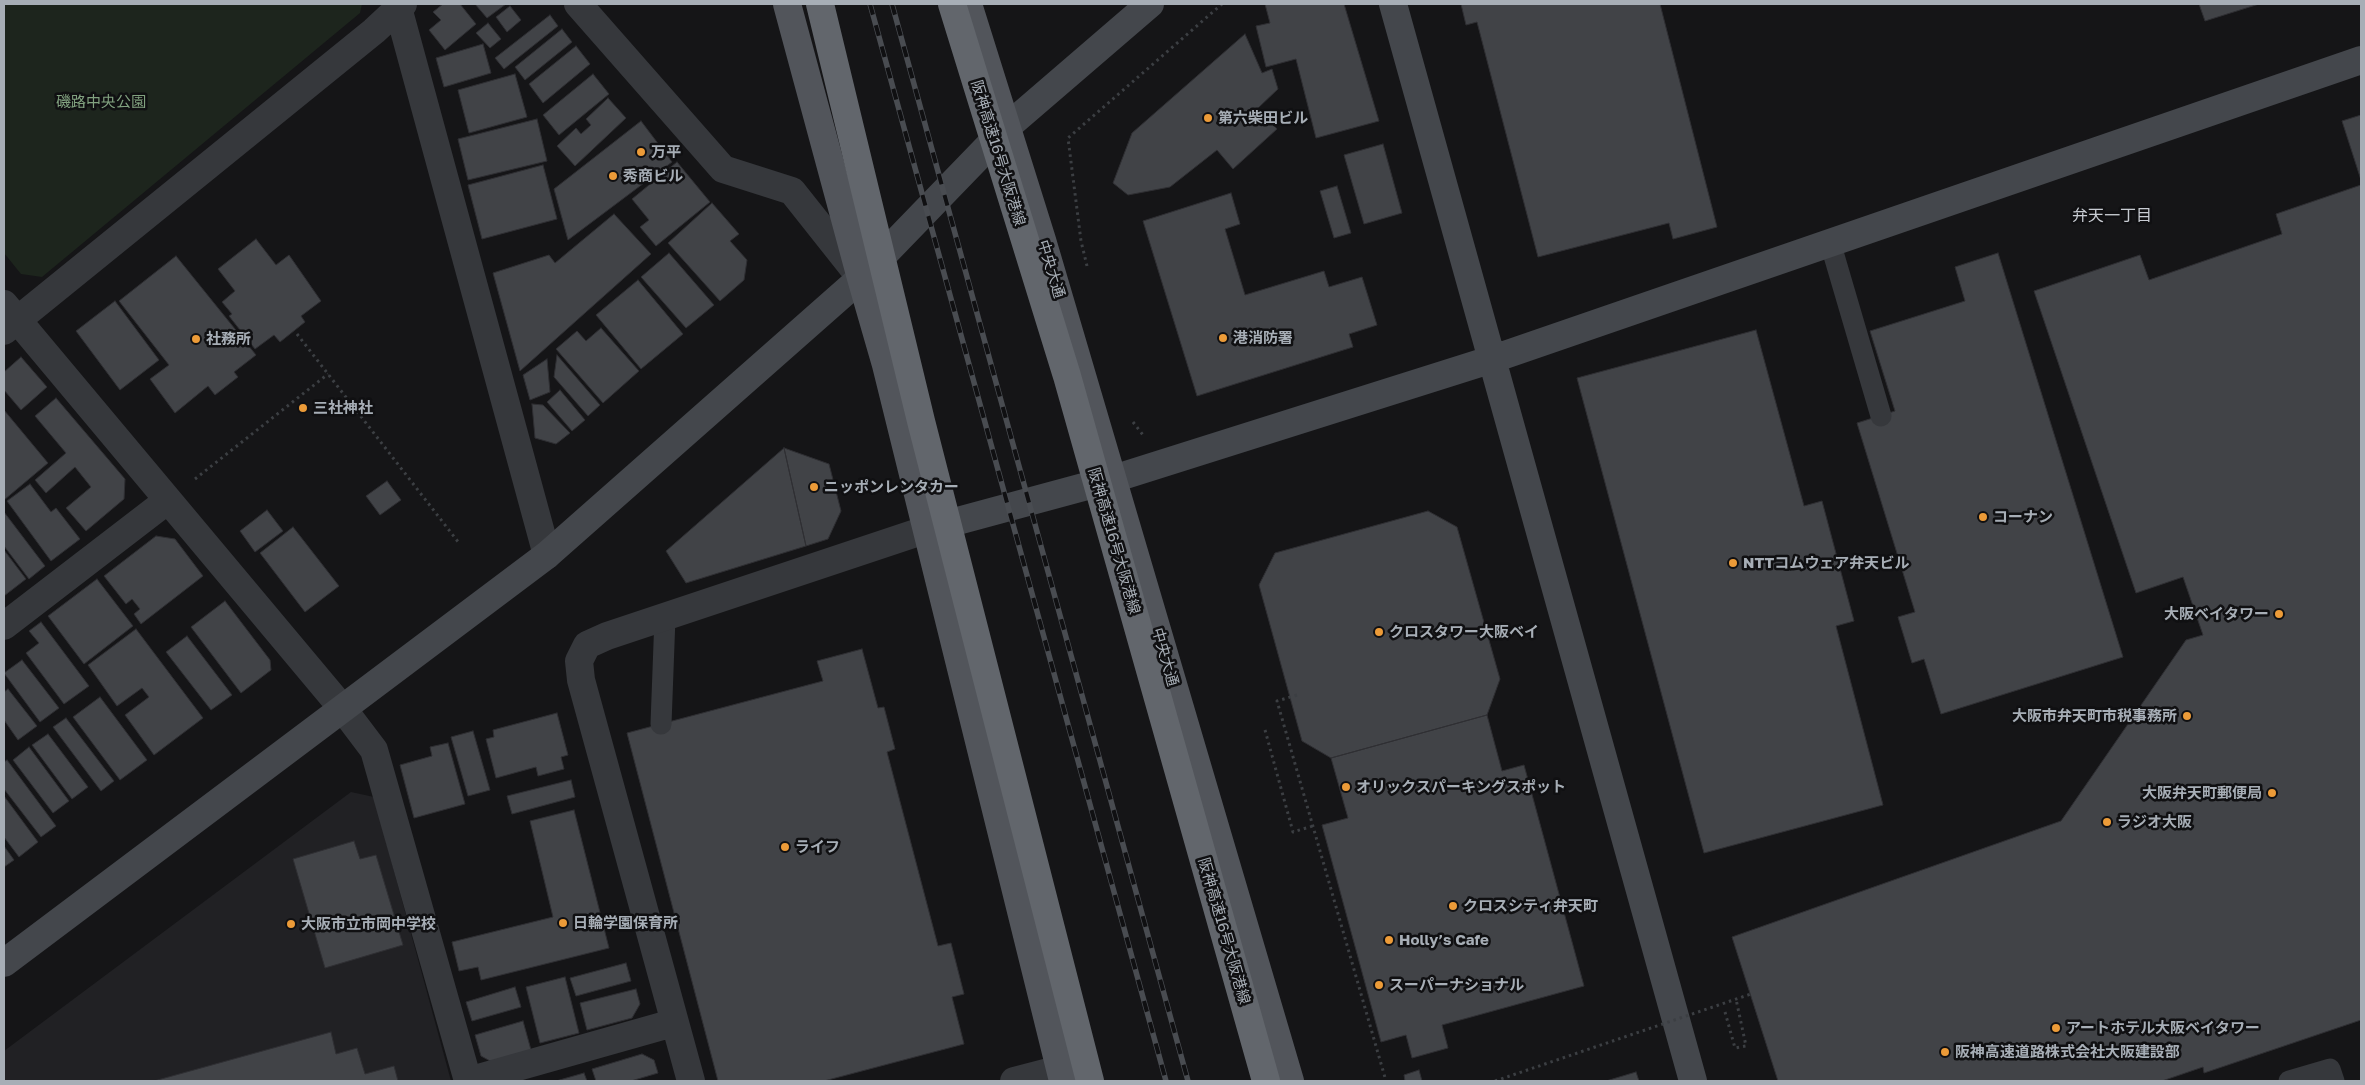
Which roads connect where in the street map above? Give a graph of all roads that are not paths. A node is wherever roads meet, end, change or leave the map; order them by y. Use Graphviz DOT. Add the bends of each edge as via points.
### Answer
graph roads {
  1 [pos="578,4"];
  2 [pos="787,4"];
  3 [pos="820,4"];
  4 [pos="952,4"];
  5 [pos="968,4"];
  6 [pos="1150,4"];
  7 [pos="1393,4"];
  8 [pos="399,5"];
  9 [pos="2361,60"];
  10 [pos="1007,127"];
  11 [pos="1830,242"];
  12 [pos="861,278"];
  13 [pos="8,318"];
  14 [pos="1493,358"];
  15 [pos="1881,416"];
  16 [pos="1113,479"];
  17 [pos="168,500"];
  18 [pos="928,529"];
  19 [pos="547,555"];
  20 [pos="665,616"];
  21 [pos="4,626"];
  22 [pos="343,709"];
  23 [pos="661,724"];
  24 [pos="4,963"];
  25 [pos="673,1022"];
  26 [pos="1062,1075"];
  27 [pos="691,1081"];
  28 [pos="1014,1081"];
  29 [pos="1090,1081"];
  30 [pos="1266,1081"];
  31 [pos="1290,1081"];
  32 [pos="1693,1081"];
  33 [pos="2289,1081"];
  34 [pos="2334,1081"];
  1 -- 12 [label="street" via="723,169 792,191"];
  2 -- 12 [label="main road"];
  3 -- 29 [label="highway, bridge" via="923,430"];
  4 -- 30 [label="highway, 阪神高速16号大阪港線, bridge" via="1067,376"];
  5 -- 10 [label="main road, 中央大通"];
  6 -- 10 [label="street"];
  7 -- 14 [label="street"];
  8 -- 13 [label="street" via="366,38"];
  8 -- 19 [label="street"];
  9 -- 11 [label="street"];
  10 -- 12 [label="street"];
  10 -- 16 [label="main road, 中央大通"];
  11 -- 14 [label="street"];
  11 -- 15 [label="lane"];
  12 -- 18 [label="main road"];
  12 -- 19 [label="street"];
  13 -- 17 [label="street"];
  14 -- 16 [label="street"];
  14 -- 32 [label="street"];
  16 -- 18 [label="street"];
  16 -- 31 [label="main road, 中央大通"];
  17 -- 21 [label="street"];
  17 -- 22 [label="street"];
  18 -- 20 [label="street"];
  18 -- 26 [label="main road"];
  19 -- 22 [label="street"];
  20 -- 23 [label="lane"];
  20 -- 25 [label="street" via="586,645 579,661 581,680"];
  22 -- 24 [label="street"];
  22 -- 25 [label="street" via="374,750 468,1081"];
  25 -- 27 [label="street"];
  26 -- 28 [label="street"];
  33 -- 34 [label="lane" via="2330,1068"];
}
